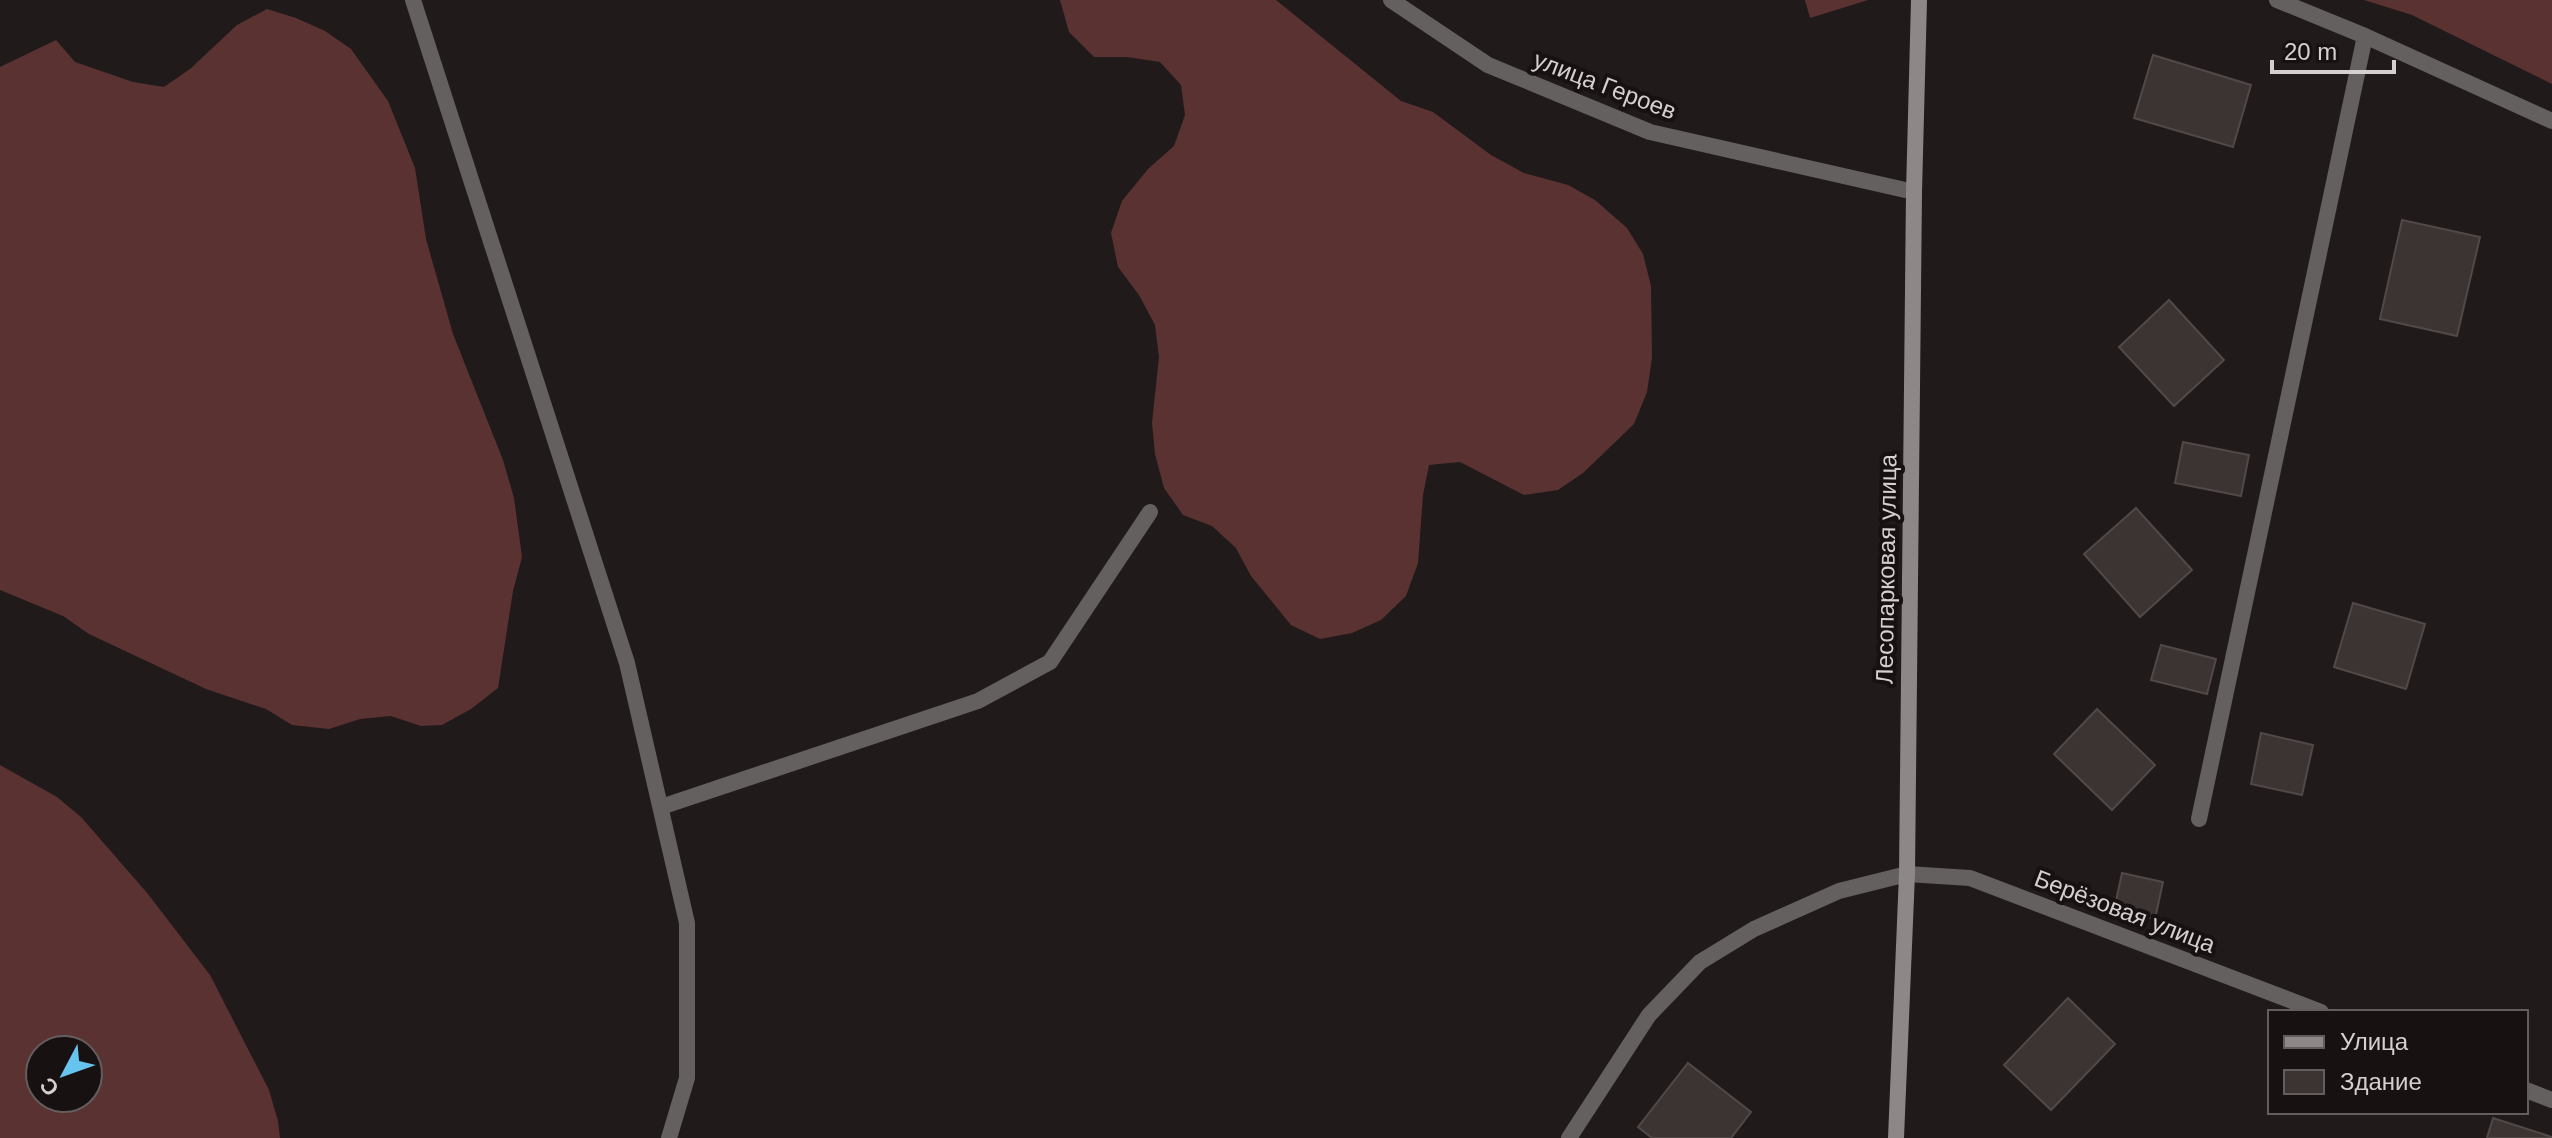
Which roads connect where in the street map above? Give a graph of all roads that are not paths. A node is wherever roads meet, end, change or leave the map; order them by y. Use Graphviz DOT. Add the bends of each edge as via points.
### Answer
graph roads {
  1 [pos="413,0"];
  2 [pos="1391,0"];
  3 [pos="1919,0"];
  4 [pos="2277,0"];
  5 [pos="2365,36"];
  6 [pos="2552,121"];
  7 [pos="1914,192"];
  8 [pos="1150,512"];
  9 [pos="661,807"];
  10 [pos="2199,819"];
  11 [pos="1907,874"];
  12 [pos="2316,1010"];
  13 [pos="2528,1091"];
  14 [pos="2552,1100"];
  15 [pos="669,1138"];
  16 [pos="1569,1138"];
  17 [pos="1896,1138"];
  1 -- 9 [label="street" via="627,663"];
  2 -- 7 [label="street, улица Героев" via="1488,65 1650,132"];
  3 -- 7 [label="street, Лесопарковая улица"];
  4 -- 5 [label="street"];
  5 -- 6 [label="street"];
  5 -- 10 [label="street"];
  7 -- 11 [label="street, Лесопарковая улица"];
  8 -- 9 [label="street" via="1050,662 978,701"];
  9 -- 15 [label="street" via="687,923 687,1078"];
  11 -- 12 [label="street, Берёзовая улица" via="1970,878"];
  11 -- 16 [label="street, Берёзовая улица" via="1839,891 1754,929 1700,962 1649,1015"];
  11 -- 17 [label="street, Лесопарковая улица"];
  13 -- 14 [label="street"];
}
